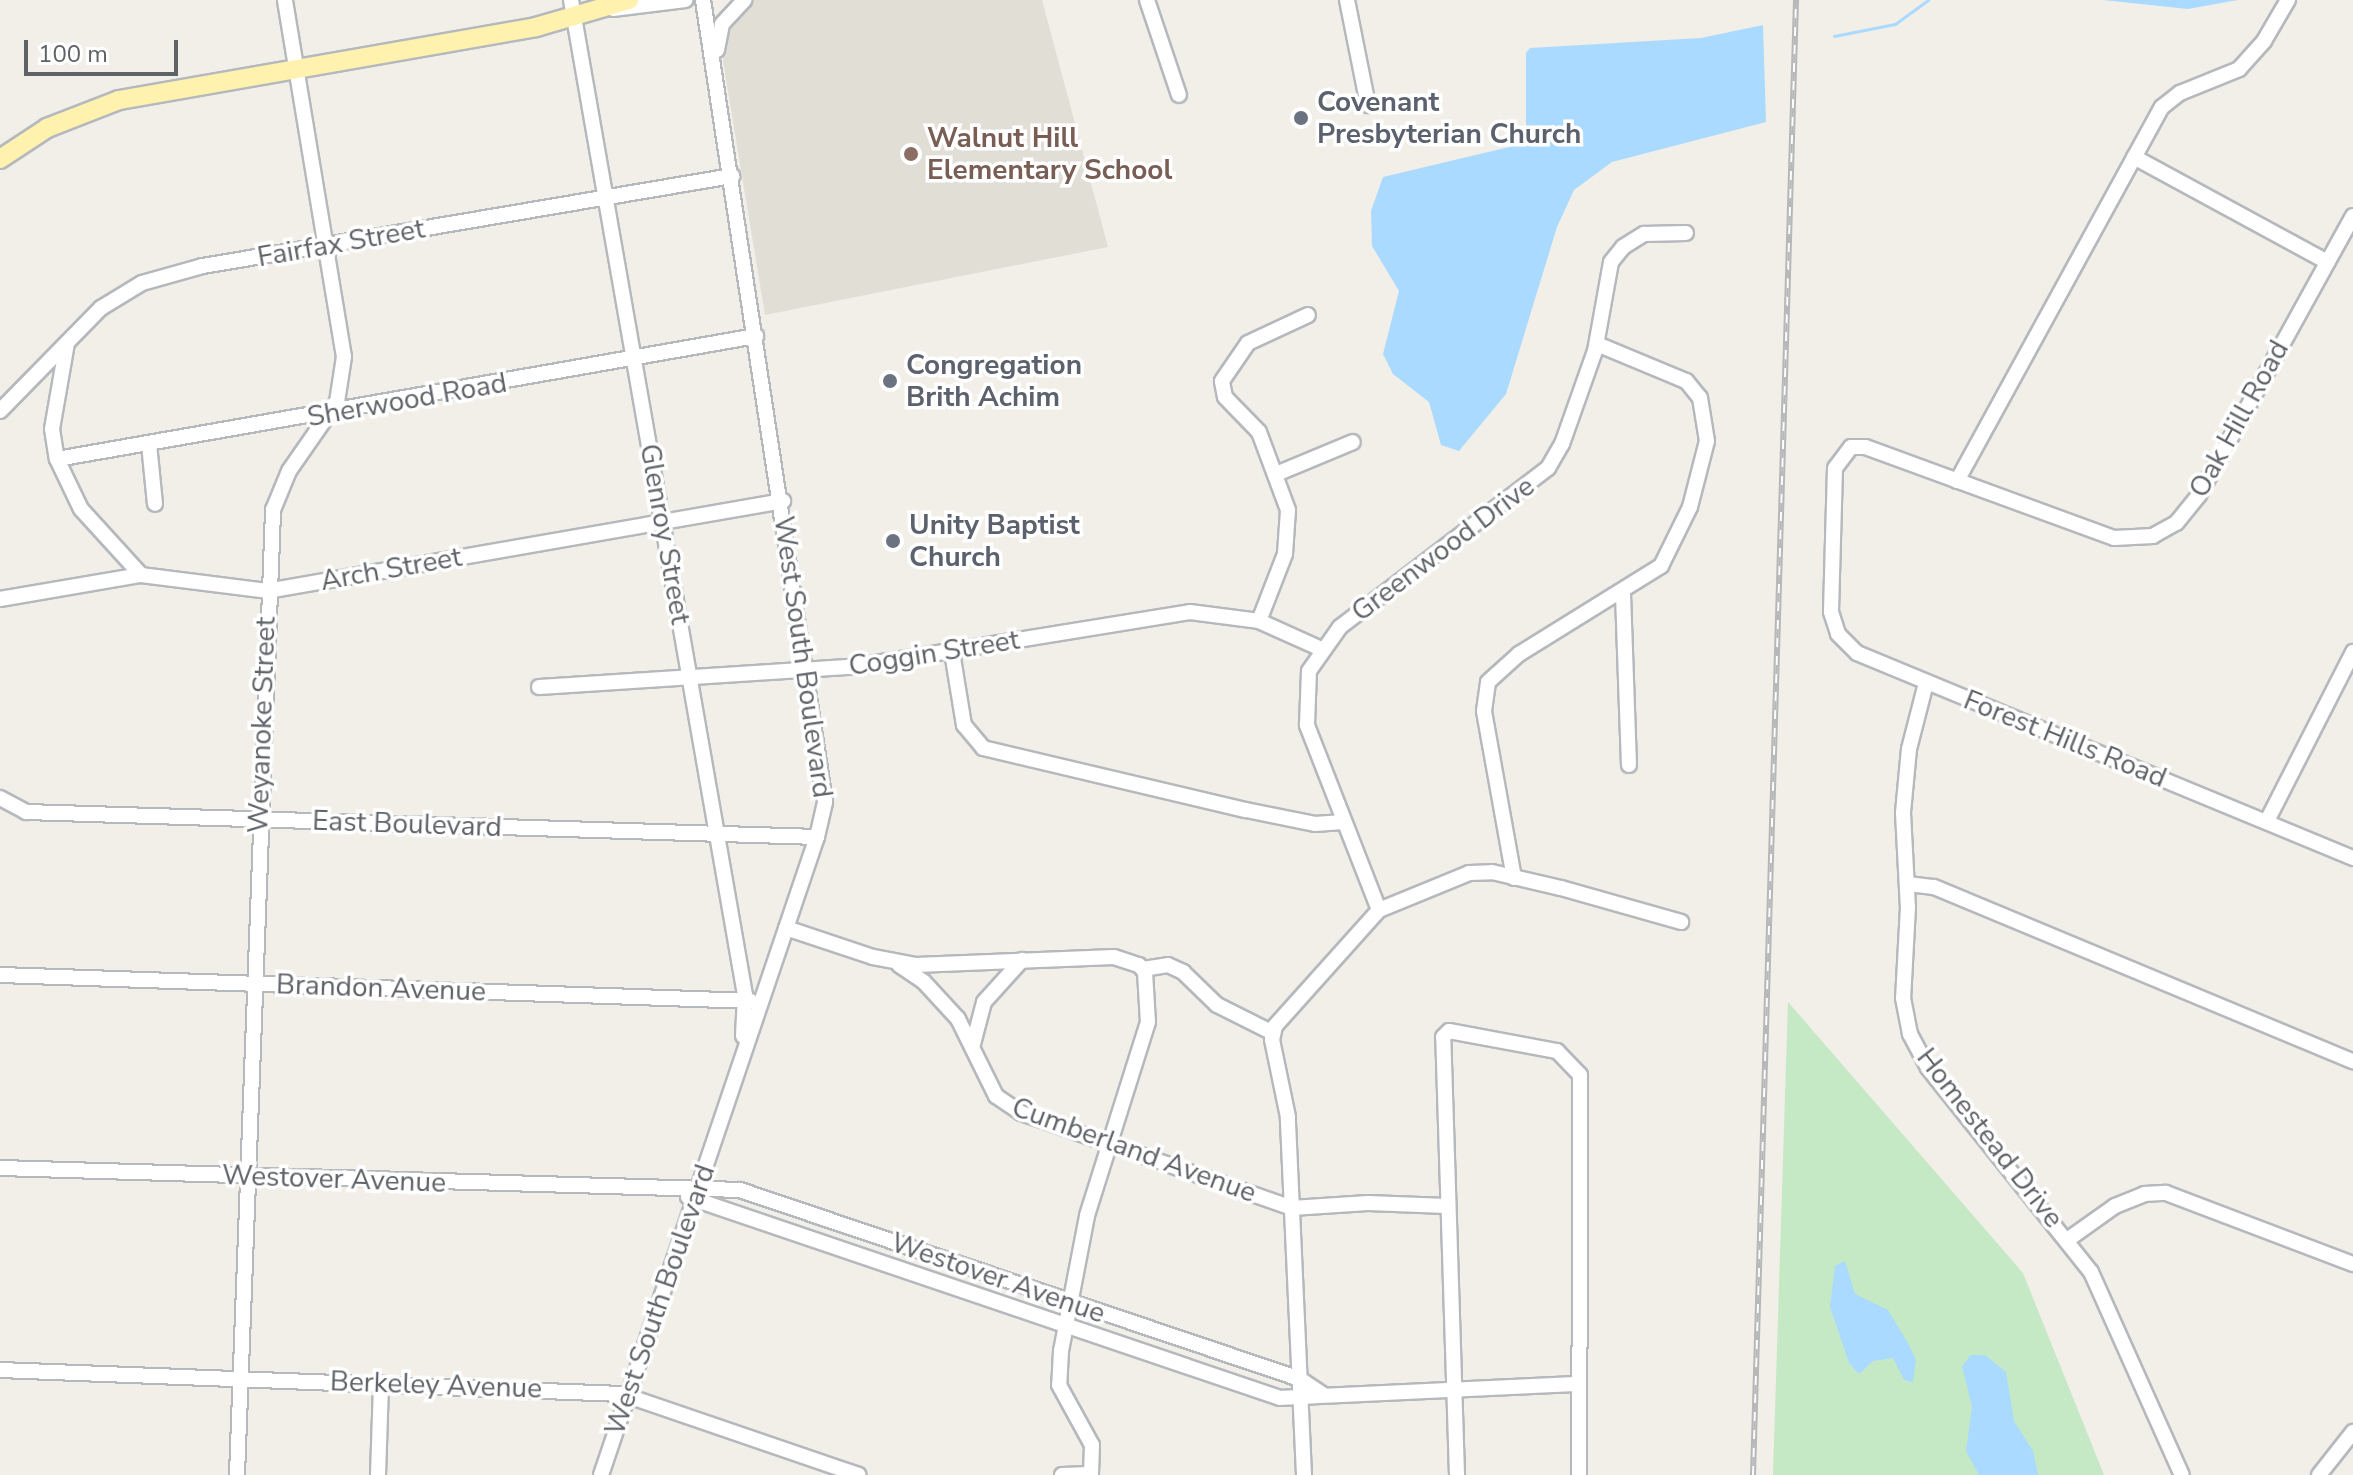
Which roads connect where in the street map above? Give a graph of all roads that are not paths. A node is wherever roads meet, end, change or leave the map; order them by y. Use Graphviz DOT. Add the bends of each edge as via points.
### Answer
graph roads {
  1 [pos="285,0"];
  2 [pos="629,0"];
  3 [pos="685,0"];
  4 [pos="703,0"];
  5 [pos="744,0"];
  6 [pos="1147,0"];
  7 [pos="1347,0"];
  8 [pos="2288,0"];
  9 [pos="573,9"];
  10 [pos="605,10"];
  11 [pos="715,66"];
  12 [pos="297,68"];
  13 [pos="1179,95"];
  14 [pos="1368,105"];
  15 [pos="2134,157"];
  16 [pos="0,159"];
  17 [pos="732,176"];
  18 [pos="606,197"];
  19 [pos="2353,216"];
  20 [pos="1686,233"];
  21 [pos="327,248"];
  22 [pos="2327,262"];
  23 [pos="1308,315"];
  24 [pos="756,336"];
  25 [pos="67,343"];
  26 [pos="1597,344"];
  27 [pos="635,361"];
  28 [pos="0,411"];
  29 [pos="328,414"];
  30 [pos="1353,442"];
  31 [pos="149,444"];
  32 [pos="57,459"];
  33 [pos="1276,474"];
  34 [pos="1957,481"];
  35 [pos="783,501"];
  36 [pos="155,504"];
  37 [pos="662,522"];
  38 [pos="141,575"];
  39 [pos="1832,576"];
  40 [pos="267,591"];
  41 [pos="1623,594"];
  42 [pos="0,599"];
  43 [pos="1259,621"];
  44 [pos="1321,649"];
  45 [pos="952,652"];
  46 [pos="2353,652"];
  47 [pos="808,670"];
  48 [pos="690,679"];
  49 [pos="1926,683"];
  50 [pos="539,687"];
  51 [pos="1629,765"];
  52 [pos="0,798"];
  53 [pos="258,819"];
  54 [pos="2267,821"];
  55 [pos="1343,822"];
  56 [pos="717,835"];
  57 [pos="817,837"];
  58 [pos="2353,858"];
  59 [pos="1514,878"];
  60 [pos="1908,884"];
  61 [pos="1379,910"];
  62 [pos="1681,922"];
  63 [pos="786,928"];
  64 [pos="1022,960"];
  65 [pos="892,962"];
  66 [pos="1143,969"];
  67 [pos="0,975"];
  68 [pos="252,985"];
  69 [pos="745,1000"];
  70 [pos="762,1001"];
  71 [pos="1273,1033"];
  72 [pos="973,1045"];
  73 [pos="2353,1061"];
  74 [pos="738,1068"];
  75 [pos="1111,1144"];
  76 [pos="0,1168"];
  77 [pos="246,1177"];
  78 [pos="696,1192"];
  79 [pos="1447,1206"];
  80 [pos="1292,1208"];
  81 [pos="2070,1238"];
  82 [pos="948,1261"];
  83 [pos="2353,1264"];
  84 [pos="940,1283"];
  85 [pos="1070,1303"];
  86 [pos="1065,1326"];
  87 [pos="1183,1342"];
  88 [pos="1176,1363"];
  89 [pos="0,1370"];
  90 [pos="240,1379"];
  91 [pos="1300,1379"];
  92 [pos="381,1383"];
  93 [pos="1579,1384"];
  94 [pos="1454,1389"];
  95 [pos="1322,1394"];
  96 [pos="628,1396"];
  97 [pos="1301,1398"];
  98 [pos="2353,1432"];
  99 [pos="1091,1474"];
  100 [pos="237,1475"];
  101 [pos="378,1475"];
  102 [pos="601,1475"];
  103 [pos="858,1475"];
  104 [pos="1062,1475"];
  105 [pos="1304,1475"];
  106 [pos="1457,1475"];
  107 [pos="1579,1475"];
  108 [pos="2182,1475"];
  109 [pos="2319,1475"];
  1 -- 12 [label="street, Weyanoke Street"];
  2 -- 10 [label="main road"];
  3 -- 10 [label="street"];
  4 -- 11 [label="street, West South Boulevard"];
  5 -- 11 [label="street" via="722,24"];
  6 -- 13 [label="street"];
  7 -- 14 [label="street"];
  8 -- 15 [label="street" via="2264,41 2239,69 2171,98"];
  9 -- 10 [label="main road"];
  9 -- 12 [label="main road"];
  9 -- 18 [label="street, Glenroy Street"];
  11 -- 17 [label="street, West South Boulevard"];
  12 -- 16 [label="main road" via="94,108 47,128"];
  12 -- 21 [label="street, Weyanoke Street"];
  15 -- 22 [label="street"];
  15 -- 34 [label="street"];
  17 -- 18 [label="street, Fairfax Street"];
  17 -- 24 [label="street, West South Boulevard"];
  18 -- 21 [label="street, Fairfax Street"];
  18 -- 27 [label="street, Glenroy Street"];
  19 -- 22 [label="street, Oak Hill Road"];
  20 -- 26 [label="street, Greenwood Drive" via="1644,234 1616,254 1606,275"];
  21 -- 25 [label="street, Fairfax Street" via="203,266 142,283 109,302"];
  21 -- 29 [label="street, Weyanoke Street" via="344,357 341,392"];
  22 -- 34 [label="street, Oak Hill Road" via="2199,495 2165,531 2140,539 2114,538"];
  23 -- 33 [label="street" via="1252,340 1230,362 1222,389 1259,432"];
  24 -- 27 [label="street, Sherwood Road"];
  24 -- 35 [label="street, West South Boulevard"];
  25 -- 28 [label="street, Fairfax Street"];
  25 -- 32 [label="street" via="52,429"];
  26 -- 41 [label="street" via="1686,381 1700,398 1707,429 1697,481 1674,547 1651,577"];
  26 -- 44 [label="street, Greenwood Drive" via="1562,444 1548,468 1340,627"];
  27 -- 29 [label="street, Sherwood Road"];
  27 -- 37 [label="street, Glenroy Street"];
  29 -- 31 [label="street, Sherwood Road"];
  29 -- 40 [label="street, Weyanoke Street" via="280,488 273,510"];
  30 -- 33 [label="street"];
  31 -- 32 [label="street, Sherwood Road"];
  31 -- 36 [label="street"];
  32 -- 38 [label="street" via="81,509"];
  33 -- 43 [label="street" via="1288,510 1288,536"];
  34 -- 39 [label="street, Oak Hill Road" via="1858,446 1837,460"];
  35 -- 37 [label="street, Arch Street"];
  35 -- 47 [label="street, West South Boulevard"];
  37 -- 40 [label="street, Arch Street"];
  37 -- 48 [label="street, Glenroy Street"];
  38 -- 40 [label="street, Arch Street"];
  38 -- 42 [label="street, Arch Street"];
  39 -- 49 [label="street, Forest Hills Road" via="1831,612 1843,642"];
  40 -- 53 [label="street, Weyanoke Street"];
  41 -- 51 [label="street"];
  41 -- 59 [label="street" via="1519,654 1494,674 1485,690 1484,711"];
  43 -- 44 [label="street, Coggin Street"];
  43 -- 45 [label="street, Coggin Street" via="1190,612"];
  44 -- 55 [label="street, Greenwood Drive" via="1309,671 1305,712"];
  45 -- 47 [label="street, Coggin Street"];
  45 -- 55 [label="street" via="964,725 975,742 992,752 1315,824"];
  46 -- 54 [label="street"];
  47 -- 48 [label="street, Coggin Street"];
  47 -- 57 [label="street, West South Boulevard" via="825,792"];
  48 -- 50 [label="street, Coggin Street"];
  48 -- 56 [label="street, Glenroy Street"];
  49 -- 54 [label="street, Forest Hills Road"];
  49 -- 60 [label="street, Homestead Drive" via="1905,783"];
  52 -- 53 [label="street, East Boulevard" via="26,812"];
  53 -- 56 [label="street, East Boulevard"];
  53 -- 68 [label="street, Weyanoke Street"];
  54 -- 58 [label="street, Forest Hills Road"];
  55 -- 61 [label="street, Greenwood Drive"];
  56 -- 57 [label="street, East Boulevard"];
  56 -- 69 [label="street, Glenroy Street"];
  57 -- 63 [label="street, West South Boulevard"];
  59 -- 61 [label="street" via="1469,873"];
  59 -- 62 [label="street"];
  60 -- 73 [label="street" via="1934,887"];
  60 -- 81 [label="street, Homestead Drive" via="1903,998 1914,1043 1928,1068"];
  61 -- 71 [label="street"];
  63 -- 65 [label="street"];
  63 -- 70 [label="street, West South Boulevard"];
  64 -- 65 [label="street" via="936,966"];
  64 -- 66 [label="street" via="1127,960"];
  64 -- 72 [label="street" via="984,1002"];
  65 -- 72 [label="street, Cumberland Avenue" via="938,994"];
  66 -- 71 [label="street" via="1168,965 1183,972 1217,1005"];
  66 -- 75 [label="street" via="1150,993 1148,1022"];
  67 -- 68 [label="street, Brandon Avenue"];
  68 -- 69 [label="street, Brandon Avenue"];
  68 -- 77 [label="street, Weyanoke Street"];
  69 -- 70 [label="street, Brandon Avenue"];
  69 -- 74 [label="street, Glenroy Street"];
  70 -- 74 [label="street, West South Boulevard"];
  71 -- 80 [label="street" via="1285,1085"];
  72 -- 75 [label="street, Cumberland Avenue" via="996,1096 1008,1106"];
  74 -- 78 [label="street, West South Boulevard"];
  75 -- 80 [label="street, Cumberland Avenue"];
  75 -- 85 [label="street" via="1087,1216"];
  76 -- 77 [label="street, Westover Avenue"];
  77 -- 78 [label="street, Westover Avenue"];
  77 -- 90 [label="street, Weyanoke Street"];
  78 -- 82 [label="street, Westover Avenue" via="763,1197"];
  78 -- 84 [label="street, Westover Avenue"];
  78 -- 96 [label="street, West South Boulevard"];
  79 -- 80 [label="street, Cumberland Avenue" via="1368,1203"];
  79 -- 93 [label="street" via="1445,1033 1557,1051 1578,1070"];
  79 -- 94 [label="street"];
  80 -- 91 [label="street"];
  81 -- 83 [label="street" via="2115,1206 2144,1194 2166,1193"];
  81 -- 108 [label="street, Homestead Drive" via="2125,1341"];
  82 -- 84 [label="street"];
  82 -- 85 [label="street, Westover Avenue"];
  84 -- 86 [label="street, Westover Avenue"];
  85 -- 86 [label="street"];
  85 -- 87 [label="street, Westover Avenue"];
  86 -- 88 [label="street, Westover Avenue"];
  86 -- 99 [label="street" via="1059,1385 1092,1445"];
  87 -- 88 [label="street"];
  87 -- 91 [label="street, Westover Avenue"];
  88 -- 97 [label="street, Westover Avenue" via="1280,1398"];
  89 -- 90 [label="street, Berkeley Avenue"];
  90 -- 92 [label="street, Berkeley Avenue"];
  90 -- 100 [label="street, Weyanoke Street"];
  91 -- 95 [label="street, Westover Avenue"];
  91 -- 97 [label="street"];
  92 -- 96 [label="street, Berkeley Avenue"];
  92 -- 101 [label="street"];
  93 -- 94 [label="street, Westover Avenue"];
  93 -- 107 [label="street"];
  94 -- 95 [label="street, Westover Avenue"];
  94 -- 106 [label="street"];
  95 -- 97 [label="street, Westover Avenue"];
  96 -- 102 [label="street, West South Boulevard"];
  96 -- 103 [label="street, Berkeley Avenue"];
  97 -- 105 [label="street"];
  98 -- 109 [label="street"];
  99 -- 104 [label="street"];
}
